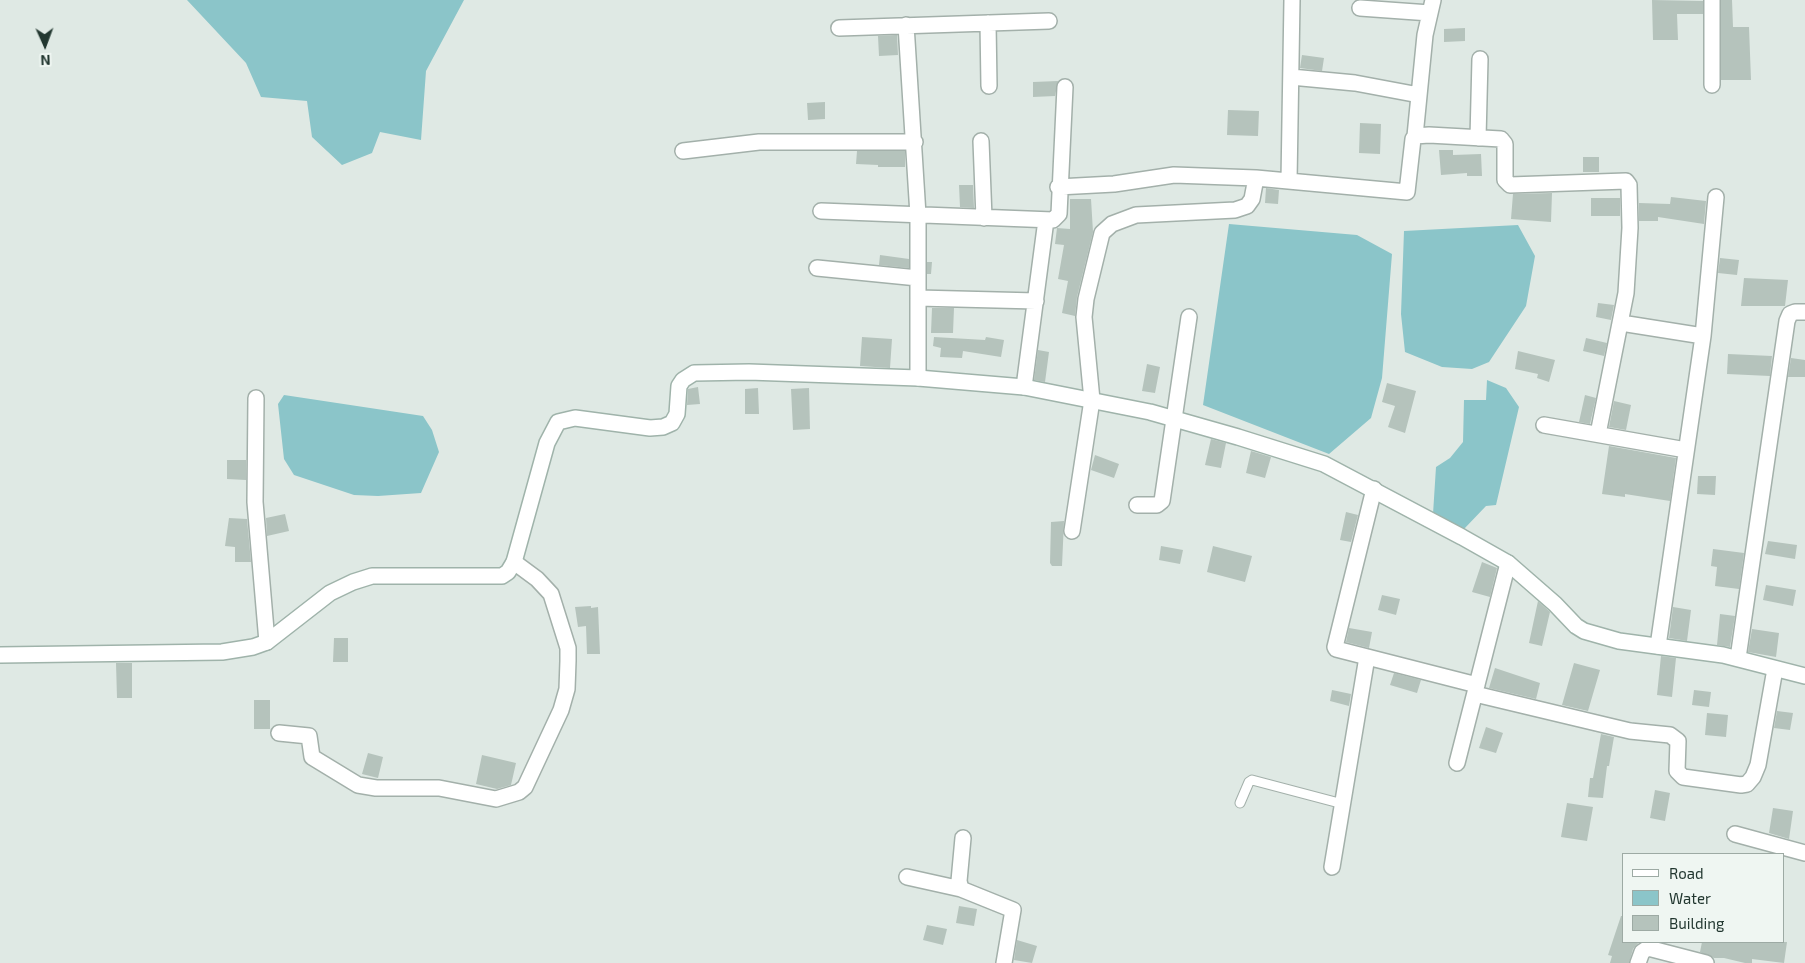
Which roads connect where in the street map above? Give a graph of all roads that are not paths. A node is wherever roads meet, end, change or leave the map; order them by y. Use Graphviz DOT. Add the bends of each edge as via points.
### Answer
graph roads {
  1 [pos="1292,0"];
  2 [pos="1712,0"];
  3 [pos="1432,7"];
  4 [pos="1360,8"];
  5 [pos="1049,21"];
  6 [pos="988,23"];
  7 [pos="906,25"];
  8 [pos="839,28"];
  9 [pos="1480,59"];
  10 [pos="1291,77"];
  11 [pos="1712,85"];
  12 [pos="989,86"];
  13 [pos="1065,88"];
  14 [pos="1419,95"];
  15 [pos="1416,136"];
  16 [pos="1478,138"];
  17 [pos="981,141"];
  18 [pos="915,142"];
  19 [pos="683,150"];
  20 [pos="1256,178"];
  21 [pos="1289,182"];
  22 [pos="1058,187"];
  23 [pos="1716,196"];
  24 [pos="821,211"];
  25 [pos="918,215"];
  26 [pos="984,218"];
  27 [pos="1046,220"];
  28 [pos="817,268"];
  29 [pos="918,278"];
  30 [pos="918,298"];
  31 [pos="1036,301"];
  32 [pos="1805,312"];
  33 [pos="1189,317"];
  34 [pos="1621,323"];
  35 [pos="1703,336"];
  36 [pos="918,378"];
  37 [pos="1024,387"];
  38 [pos="256,398"];
  39 [pos="1092,400"];
  40 [pos="1176,420"];
  41 [pos="1544,425"];
  42 [pos="1598,434"];
  43 [pos="1686,450"];
  44 [pos="1374,490"];
  45 [pos="1137,505"];
  46 [pos="1072,530"];
  47 [pos="514,562"];
  48 [pos="1508,563"];
  49 [pos="267,642"];
  50 [pos="1658,646"];
  51 [pos="0,655"];
  52 [pos="1367,657"];
  53 [pos="1738,658"];
  54 [pos="1775,670"];
  55 [pos="1805,676"];
  56 [pos="1476,690"];
  57 [pos="279,733"];
  58 [pos="1457,763"];
  59 [pos="1240,804"];
  60 [pos="1343,804"];
  61 [pos="1735,834"];
  62 [pos="963,838"];
  63 [pos="1805,854"];
  64 [pos="1332,867"];
  65 [pos="907,877"];
  66 [pos="961,889"];
  67 [pos="1004,963"];
  68 [pos="1638,963"];
  69 [pos="1706,963"];
  1 -- 10 [label="street"];
  2 -- 11 [label="street"];
  3 -- 4 [label="street"];
  3 -- 14 [label="street" via="1425,35"];
  5 -- 6 [label="street"];
  6 -- 7 [label="street"];
  6 -- 12 [label="street"];
  7 -- 8 [label="street"];
  7 -- 18 [label="street"];
  9 -- 16 [label="street"];
  10 -- 14 [label="street" via="1356,83"];
  10 -- 21 [label="street"];
  13 -- 22 [label="street"];
  14 -- 15 [label="street"];
  15 -- 16 [label="street"];
  15 -- 21 [label="street" via="1412,145 1407,192"];
  16 -- 34 [label="street" via="1504,141 1505,180 1510,185 1628,182 1630,228"];
  17 -- 26 [label="street"];
  18 -- 19 [label="street" via="758,142"];
  18 -- 25 [label="street"];
  20 -- 21 [label="street"];
  20 -- 22 [label="street" via="1159,176 1114,184"];
  20 -- 39 [label="street" via="1248,206 1235,210 1136,216 1112,224 1102,233 1084,317"];
  22 -- 27 [label="street" via="1057,218"];
  23 -- 35 [label="street"];
  24 -- 25 [label="street"];
  25 -- 26 [label="street"];
  25 -- 29 [label="street"];
  26 -- 27 [label="street"];
  27 -- 31 [label="street"];
  28 -- 29 [label="street"];
  29 -- 30 [label="street"];
  30 -- 31 [label="street"];
  30 -- 36 [label="street"];
  31 -- 37 [label="street"];
  32 -- 53 [label="street" via="1790,314 1787,321"];
  33 -- 40 [label="street"];
  34 -- 35 [label="street"];
  34 -- 42 [label="street"];
  35 -- 43 [label="street"];
  36 -- 37 [label="street"];
  36 -- 47 [label="street" via="694,373 679,386 677,414 672,423 663,427 575,418 558,422 546,443"];
  37 -- 39 [label="street"];
  38 -- 49 [label="street" via="255,502"];
  39 -- 40 [label="street"];
  39 -- 46 [label="street"];
  40 -- 44 [label="street" via="1324,464"];
  40 -- 45 [label="street" via="1162,501 1157,505"];
  41 -- 42 [label="street"];
  42 -- 43 [label="street"];
  43 -- 50 [label="street"];
  44 -- 48 [label="street"];
  44 -- 52 [label="street" via="1335,647"];
  47 -- 49 [label="street" via="502,576 372,576 353,582 330,593"];
  47 -- 57 [label="street" via="551,594 568,648 567,689 561,710 525,787 519,792 496,800 439,788 358,785 312,757 309,736"];
  48 -- 50 [label="street" via="1584,631 1619,641"];
  48 -- 56 [label="street"];
  49 -- 51 [label="street" via="222,652"];
  50 -- 53 [label="street"];
  52 -- 56 [label="street"];
  52 -- 60 [label="street"];
  53 -- 54 [label="street"];
  54 -- 55 [label="street"];
  54 -- 56 [label="street" via="1758,765 1753,778 1741,785 1684,778 1678,771 1678,741 1670,735 1622,729"];
  56 -- 58 [label="street"];
  59 -- 60 [label="lane" via="1252,780"];
  60 -- 64 [label="street"];
  61 -- 63 [label="street"];
  62 -- 66 [label="street" via="958,881"];
  65 -- 66 [label="street"];
  66 -- 67 [label="street" via="1013,910"];
  68 -- 69 [label="street" via="1642,952 1648,948"];
}
